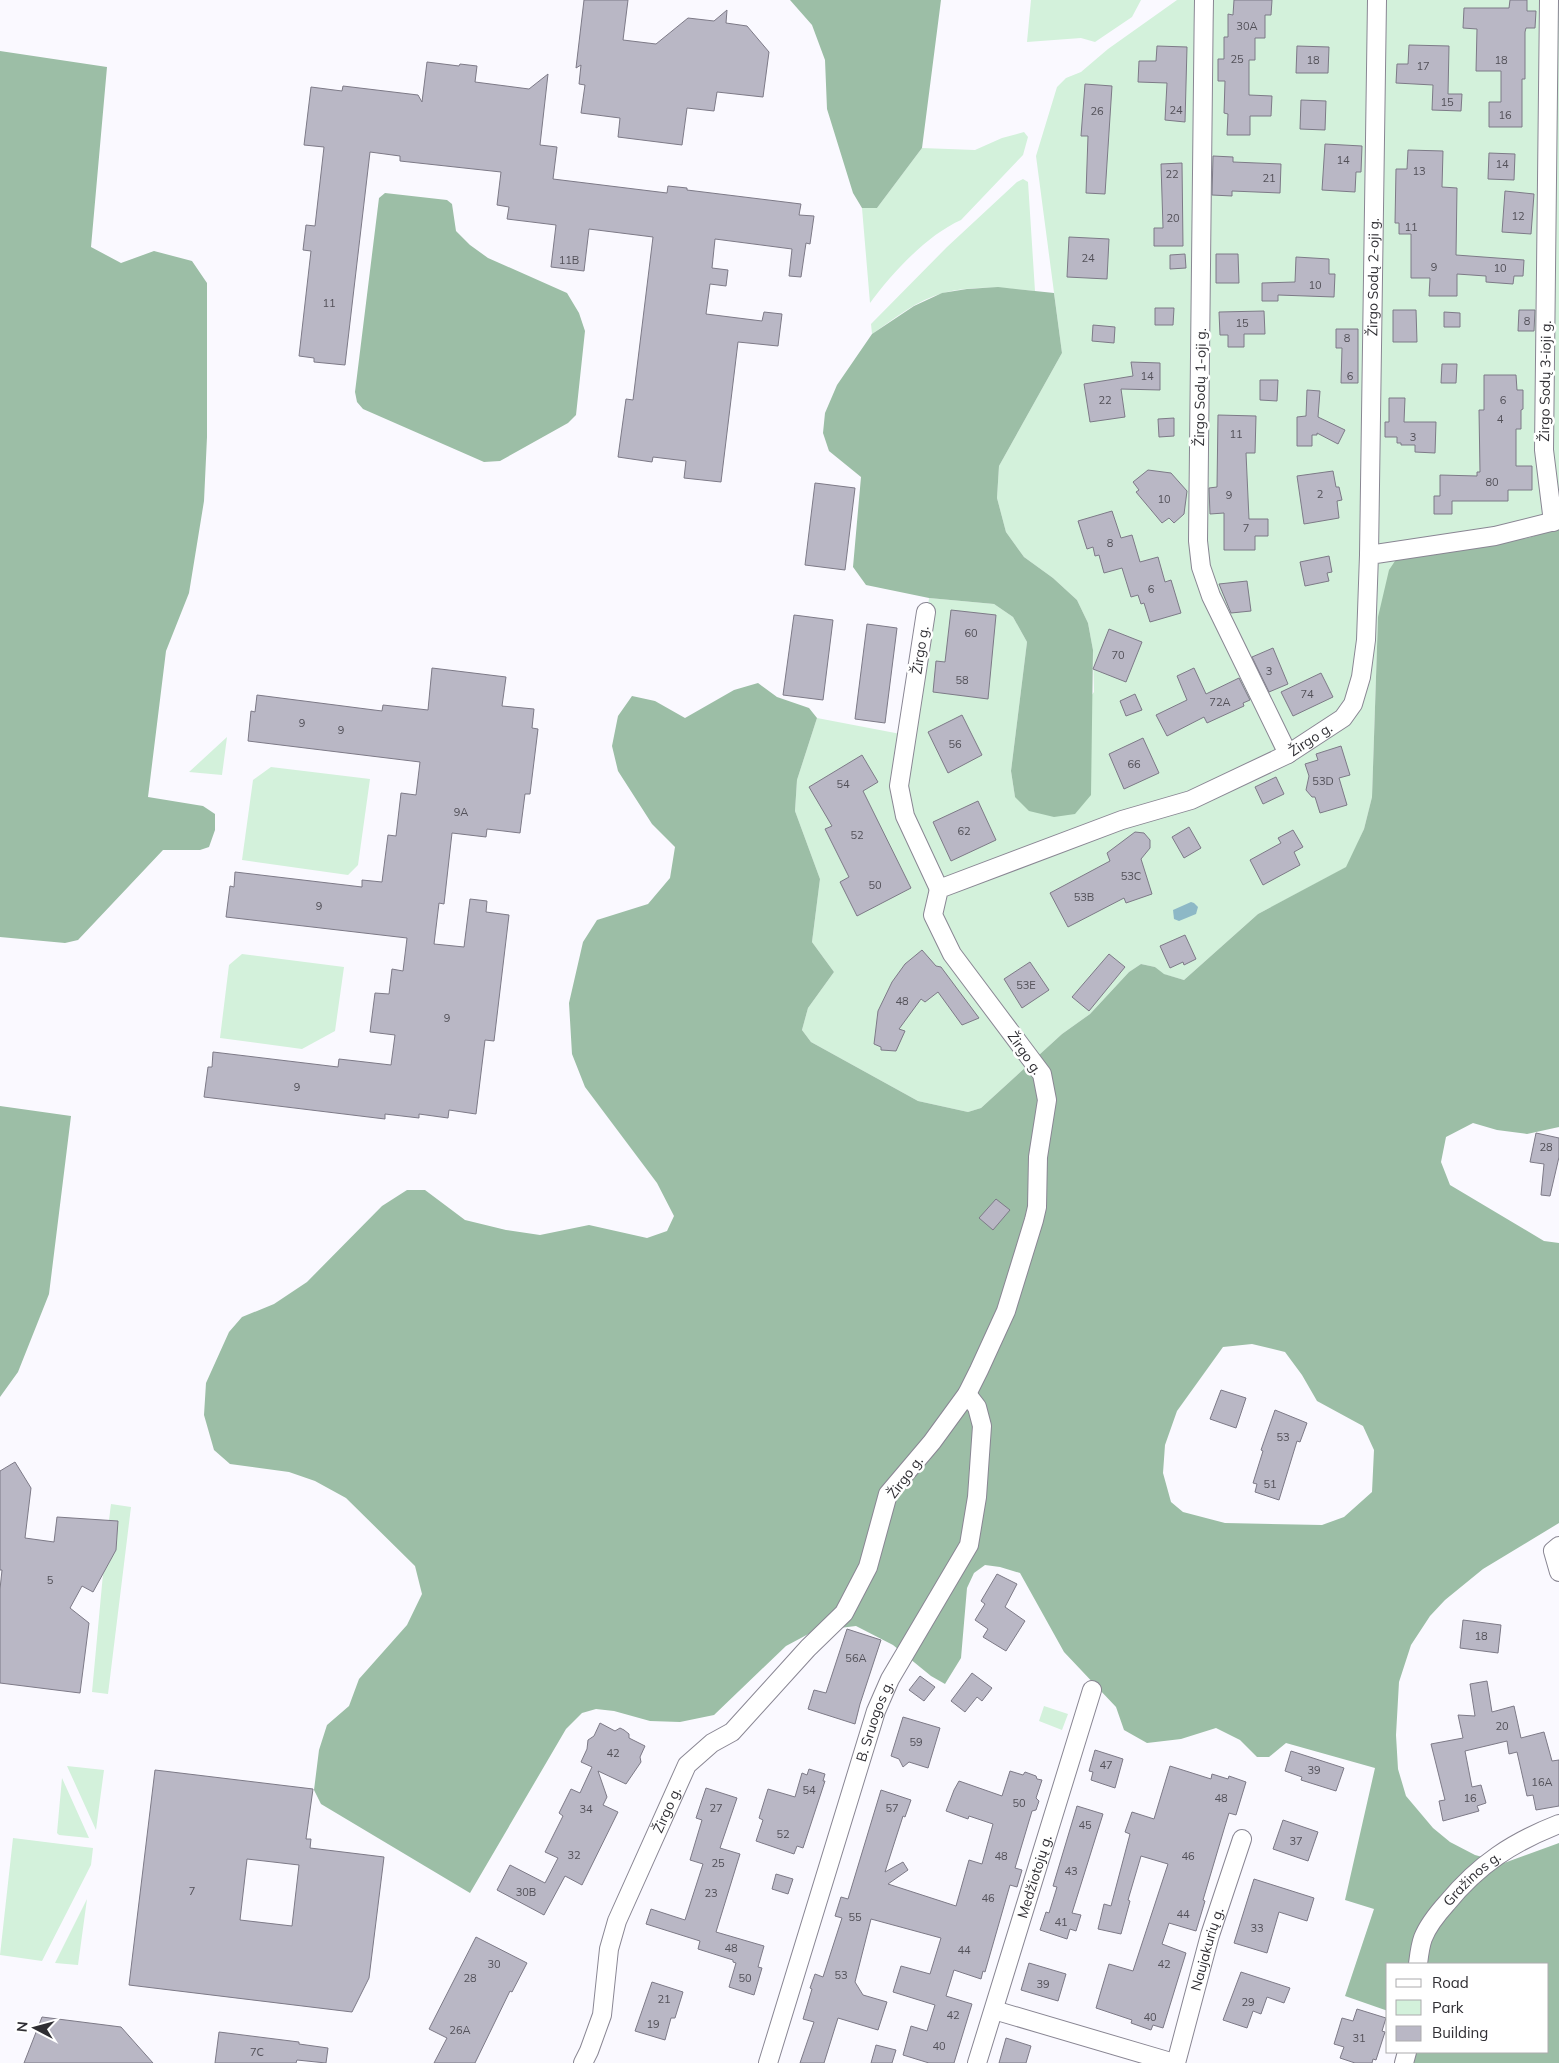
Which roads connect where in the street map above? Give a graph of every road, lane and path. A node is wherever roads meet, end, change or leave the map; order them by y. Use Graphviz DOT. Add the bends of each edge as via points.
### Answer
graph roads {
  1 [pos="1204,0"];
  2 [pos="1377,0"];
  3 [pos="1549,0"];
  4 [pos="1556,521"];
  5 [pos="1369,555"];
  6 [pos="926,612"];
  7 [pos="1288,754"];
  8 [pos="939,890"];
  9 [pos="967,1394"];
  10 [pos="1559,1546"];
  11 [pos="1559,1572"];
  12 [pos="1092,1690"];
  13 [pos="1559,1824"];
  14 [pos="1242,1839"];
  15 [pos="1418,1963"];
  16 [pos="994,2010"];
  17 [pos="583,2063"];
  18 [pos="768,2063"];
  19 [pos="978,2063"];
  20 [pos="1175,2063"];
  1 -- 7 [label="street, Žirgo Sodų 1-oji g." via="1199,550 1211,596"];
  2 -- 5 [label="street, Žirgo Sodų 2-oji g."];
  3 -- 4 [label="street, Žirgo Sodų 3-ioji g." via="1544,450"];
  4 -- 5 [label="street" via="1494,536"];
  5 -- 7 [label="street, Žirgo g." via="1366,640 1353,704 1344,718"];
  6 -- 8 [label="street, Žirgo g." via="899,786 905,816"];
  7 -- 8 [label="street, Žirgo g." via="1191,800 1122,820"];
  8 -- 9 [label="street, Žirgo g." via="933,914 952,954 1042,1074 1047,1100 1038,1157 1034,1220 1006,1310"];
  9 -- 17 [label="street, Žirgo g." via="888,1494 868,1566 844,1614 808,1648 732,1732 712,1743 687,1765 617,1921 609,1949 602,2015"];
  9 -- 18 [label="street, B. Sruogos g." via="977,1407 982,1426 977,1497 969,1545 890,1679 876,1711"];
  10 -- 11 [label="street" via="1553,1552"];
  12 -- 16 [label="street, Medžiotojų g."];
  13 -- 15 [label="street, Gražinos g." via="1528,1836 1505,1850 1462,1885 1423,1938"];
  14 -- 20 [label="street, Naujakurių g." via="1210,1936"];
  16 -- 19 [label="street, Medžiotojų g."];
  16 -- 20 [label="street, Naujakurių g."];
}
